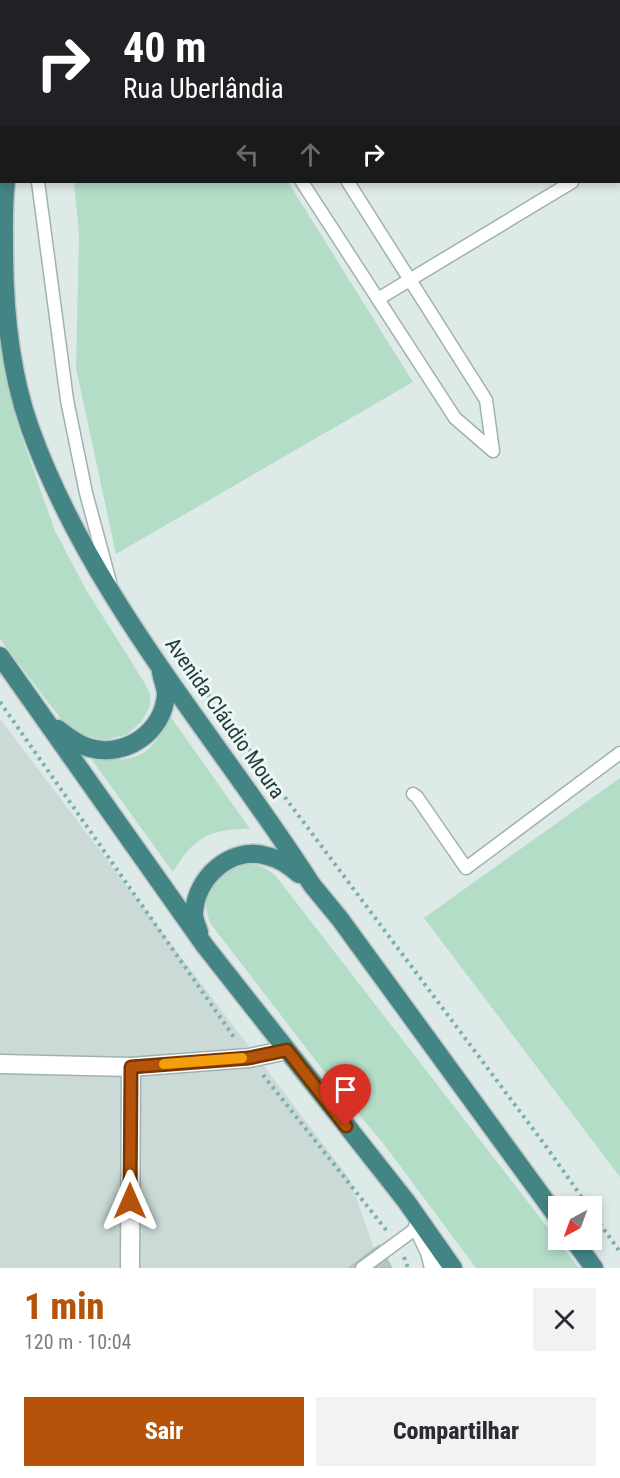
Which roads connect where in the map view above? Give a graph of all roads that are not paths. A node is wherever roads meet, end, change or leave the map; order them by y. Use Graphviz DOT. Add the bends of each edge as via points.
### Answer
graph roads {
  1 [pos="6,183"];
  2 [pos="38,183"];
  3 [pos="303,183"];
  4 [pos="349,183"];
  5 [pos="570,183"];
  6 [pos="410,280"];
  7 [pos="378,299"];
  8 [pos="115,597"];
  9 [pos="0,656"];
  10 [pos="158,663"];
  11 [pos="45,718"];
  12 [pos="620,753"];
  13 [pos="413,794"];
  14 [pos="312,885"];
  15 [pos="205,946"];
  16 [pos="287,1050"];
  17 [pos="0,1064"];
  18 [pos="131,1067"];
  19 [pos="548,1204"];
  20 [pos="420,1225"];
  21 [pos="581,1250"];
  22 [pos="130,1268"];
  23 [pos="362,1268"];
  24 [pos="434,1268"];
  25 [pos="453,1268"];
  26 [pos="594,1268"];
  1 -- 8 [label="highway, Avenida Cláudio Moura" via="4,284 17,379 30,427 48,470 77,533"];
  2 -- 8 [label="lane" via="67,400 86,493"];
  3 -- 7 [label="lane"];
  4 -- 6 [label="lane"];
  5 -- 6 [label="lane"];
  6 -- 7 [label="lane"];
  6 -- 7 [label="lane" via="486,400 493,452 455,418"];
  8 -- 10 [label="highway, Avenida Cláudio Moura"];
  9 -- 11 [label="highway"];
  10 -- 11 [label="highway" via="166,693 162,714 150,732 132,745 111,751 89,748"];
  10 -- 14 [label="highway, Avenida Cláudio Moura"];
  11 -- 15 [label="highway"];
  12 -- 13 [label="lane" via="466,868"];
  14 -- 15 [label="highway" via="285,862 265,855 244,855 223,862 207,876 197,895 194,916"];
  14 -- 19 [label="highway, Avenida Cláudio Moura"];
  15 -- 16 [label="highway"];
  16 -- 18 [label="street" via="249,1058"];
  16 -- 20 [label="highway" via="406,1201"];
  17 -- 18 [label="street"];
  18 -- 22 [label="street"];
  20 -- 23 [label="lane"];
  20 -- 24 [label="street"];
  20 -- 25 [label="highway"];
  21 -- 26 [label="highway"];
}
